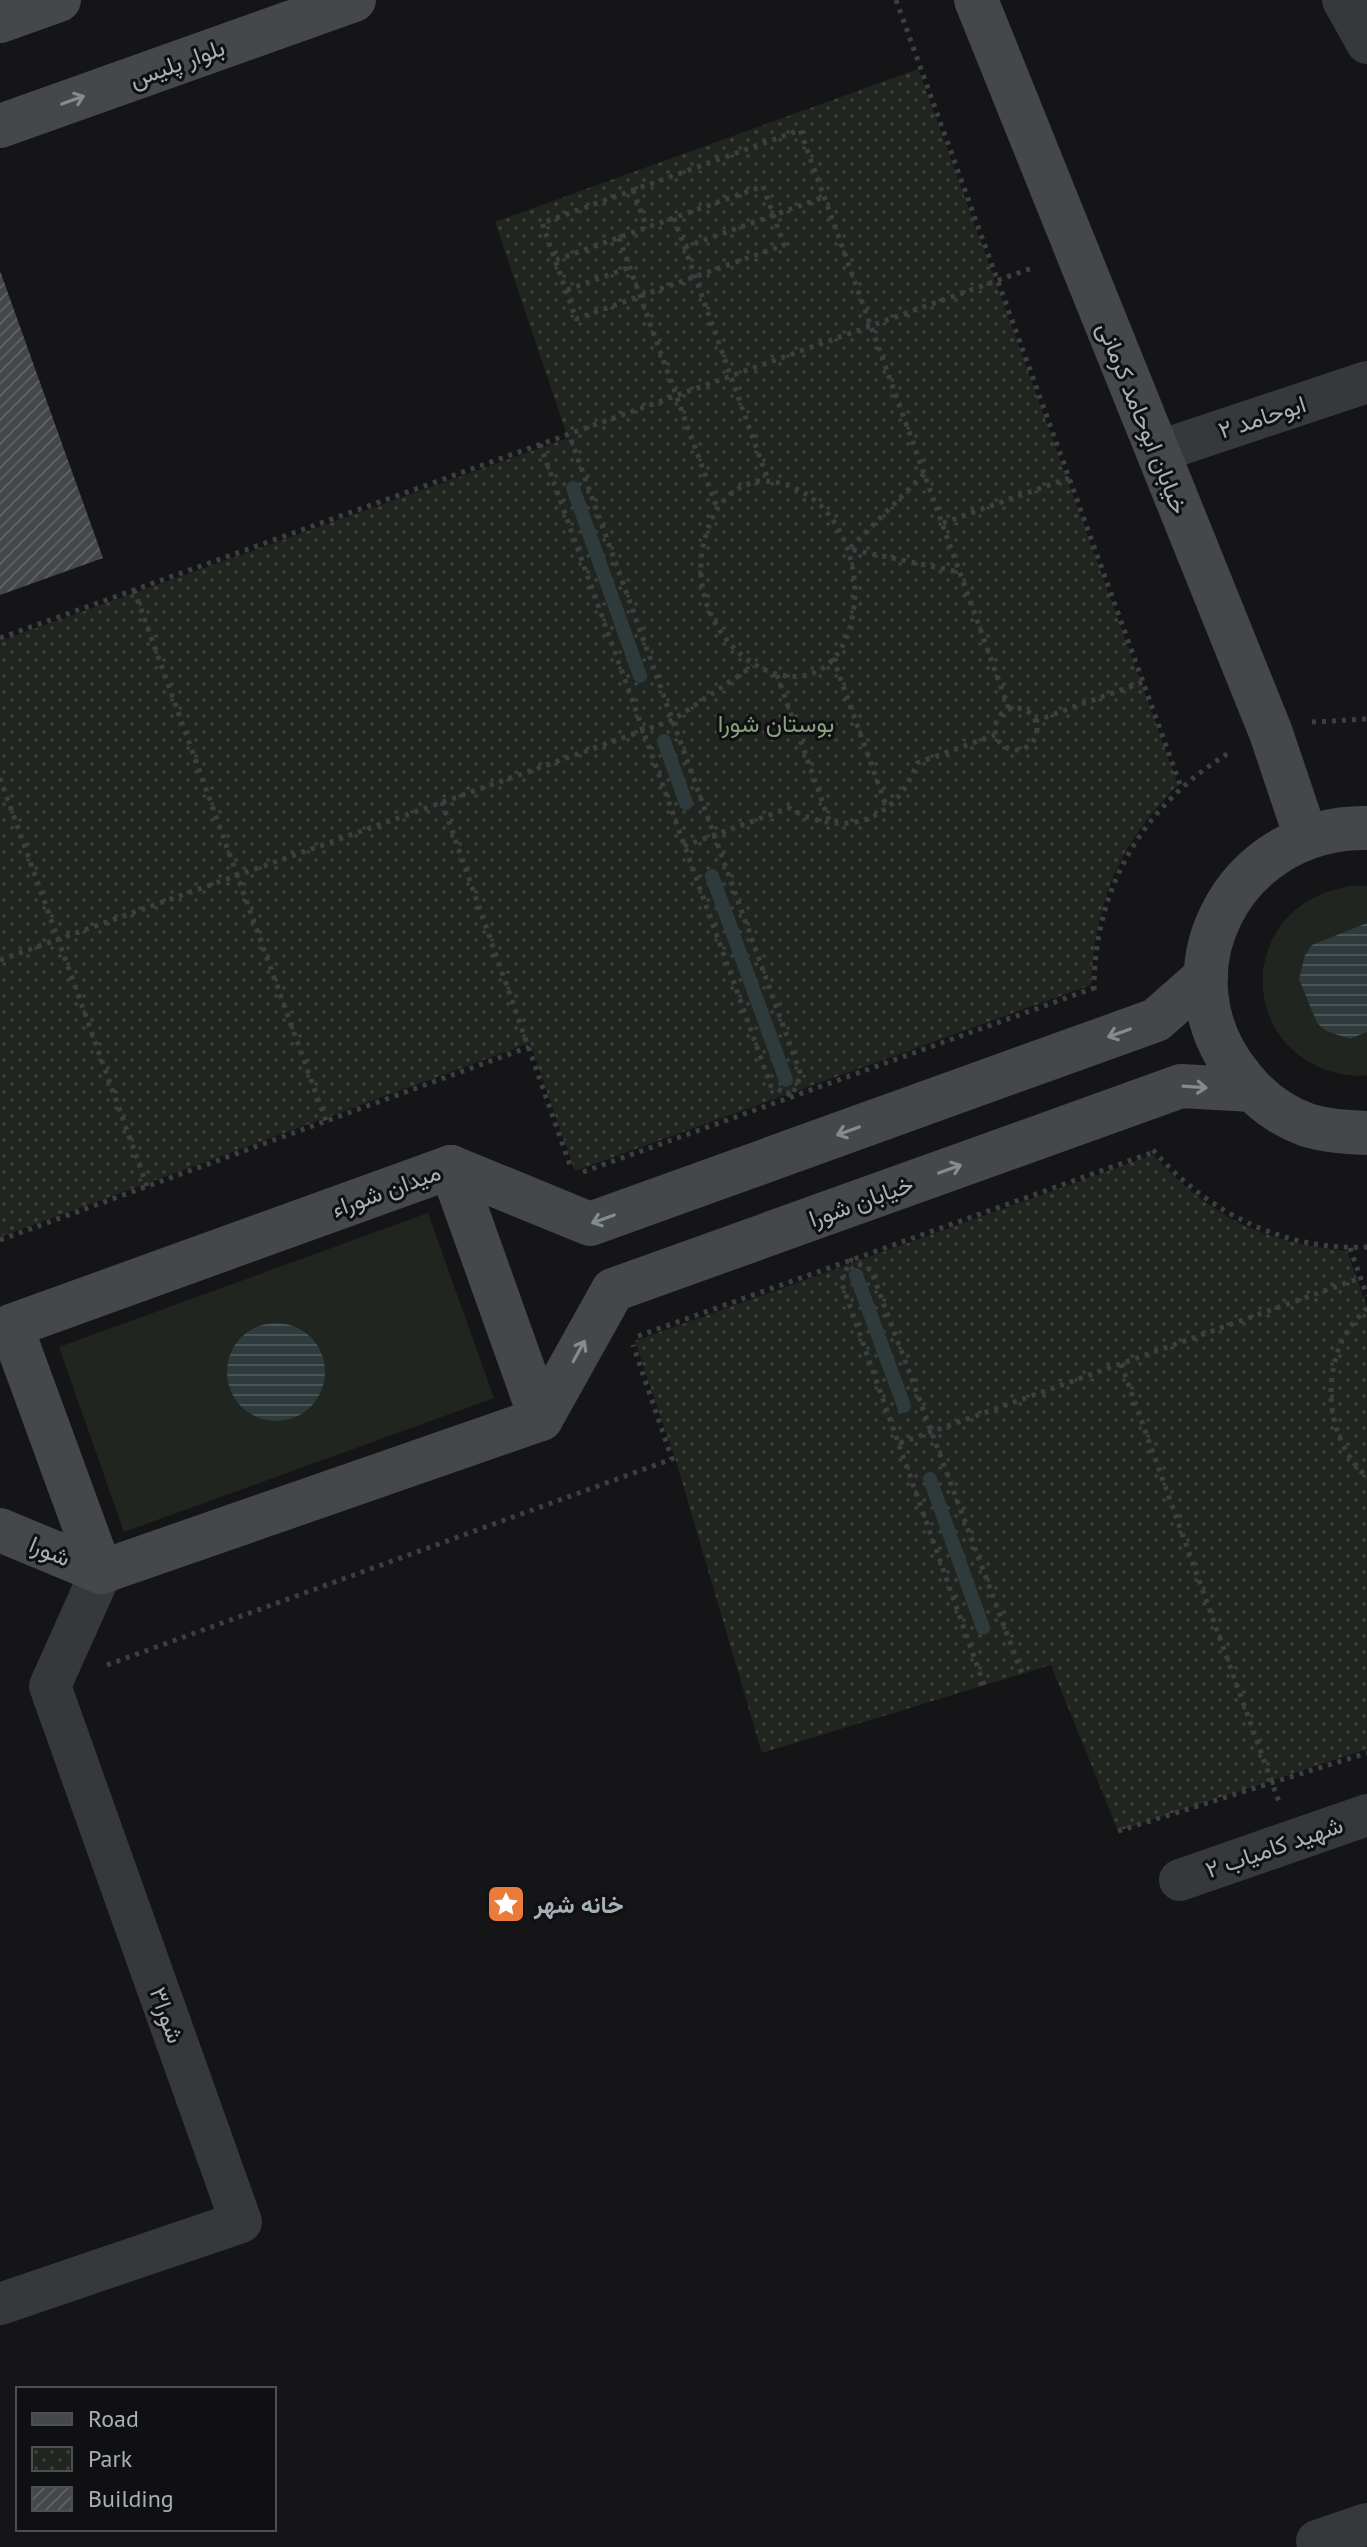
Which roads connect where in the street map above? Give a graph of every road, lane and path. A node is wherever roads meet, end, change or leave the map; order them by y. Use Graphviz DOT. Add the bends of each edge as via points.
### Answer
graph roads {
  1 [pos="59,0"];
  2 [pos="354,0"];
  3 [pos="896,0"];
  4 [pos="976,0"];
  5 [pos="1343,0"];
  6 [pos="0,21"];
  7 [pos="1367,43"];
  8 [pos="0,126"];
  9 [pos="633,190"];
  10 [pos="824,197"];
  11 [pos="773,215"];
  12 [pos="674,218"];
  13 [pos="647,228"];
  14 [pos="619,238"];
  15 [pos="685,247"];
  16 [pos="1077,252"];
  17 [pos="556,260"];
  18 [pos="630,267"];
  19 [pos="695,276"];
  20 [pos="998,281"];
  21 [pos="566,290"];
  22 [pos="640,296"];
  23 [pos="871,326"];
  24 [pos="731,376"];
  25 [pos="1367,382"];
  26 [pos="676,396"];
  27 [pos="569,434"];
  28 [pos="540,444"];
  29 [pos="1157,452"];
  30 [pos="924,474"];
  31 [pos="1069,478"];
  32 [pos="768,480"];
  33 [pos="717,509"];
  34 [pos="943,523"];
  35 [pos="849,549"];
  36 [pos="959,572"];
  37 [pos="134,590"];
  38 [pos="0,638"];
  39 [pos="833,658"];
  40 [pos="753,666"];
  41 [pos="777,675"];
  42 [pos="1143,682"];
  43 [pos="1009,709"];
  44 [pos="673,720"];
  45 [pos="1035,721"];
  46 [pos="643,730"];
  47 [pos="995,735"];
  48 [pos="0,778"];
  49 [pos="1181,787"];
  50 [pos="442,802"];
  51 [pos="887,808"];
  52 [pos="830,824"];
  53 [pos="1367,828"];
  54 [pos="715,835"];
  55 [pos="1306,837"];
  56 [pos="684,846"];
  57 [pos="237,875"];
  58 [pos="58,940"];
  59 [pos="0,960"];
  60 [pos="1206,976"];
  61 [pos="1094,988"];
  62 [pos="529,1047"];
  63 [pos="1252,1090"];
  64 [pos="792,1096"];
  65 [pos="326,1121"];
  66 [pos="1367,1133"];
  67 [pos="1154,1152"];
  68 [pos="451,1167"];
  69 [pos="147,1186"];
  70 [pos="0,1240"];
  71 [pos="1350,1248"];
  72 [pos="851,1260"];
  73 [pos="1360,1278"];
  74 [pos="1367,1296"];
  75 [pos="1367,1308"];
  76 [pos="6,1337"];
  77 [pos="1121,1364"];
  78 [pos="541,1419"];
  79 [pos="930,1432"];
  80 [pos="900,1443"];
  81 [pos="1367,1477"];
  82 [pos="0,1530"];
  83 [pos="101,1572"];
  84 [pos="1022,1674"];
  85 [pos="984,1685"];
  86 [pos="50,1686"];
  87 [pos="1367,1753"];
  88 [pos="1272,1784"];
  89 [pos="1367,1815"];
  90 [pos="1118,1831"];
  91 [pos="1293,1841"];
  92 [pos="1180,1880"];
  93 [pos="0,2304"];
  94 [pos="1367,2524"];
  95 [pos="1317,2541"];
  1 -- 6 [label="main road"];
  8 -- 2 [label="main road, بلوار پلیس, one-way"];
  3 -- 20 [label="path"];
  4 -- 16 [label="main road, خیابان ابوحامد کرمانی"];
  5 -- 7 [label="street"];
  9 -- 10 [label="path" via="800,130"];
  9 -- 13 [label="path"];
  9 -- 17 [label="path" via="542,223"];
  10 -- 11 [label="path"];
  10 -- 23 [label="path"];
  11 -- 12 [label="path" via="763,186"];
  11 -- 15 [label="path"];
  11 -- 19 [label="path" via="784,245"];
  12 -- 13 [label="path"];
  12 -- 15 [label="path"];
  13 -- 14 [label="path"];
  14 -- 17 [label="path"];
  14 -- 18 [label="path"];
  15 -- 19 [label="path"];
  16 -- 20 [label="path"];
  16 -- 29 [label="main road, خیابان ابوحامد کرمانی"];
  17 -- 21 [label="path"];
  18 -- 21 [label="path"];
  18 -- 22 [label="path"];
  19 -- 22 [label="path"];
  19 -- 24 [label="path"];
  20 -- 23 [label="path"];
  20 -- 31 [label="path"];
  21 -- 22 [label="path" via="576,319"];
  22 -- 26 [label="path"];
  23 -- 24 [label="path"];
  23 -- 30 [label="path"];
  24 -- 26 [label="path"];
  24 -- 32 [label="path"];
  25 -- 29 [label="street, ابوحامد ۲"];
  26 -- 27 [label="path"];
  26 -- 33 [label="path"];
  27 -- 28 [label="path"];
  27 -- 44 [label="path"];
  28 -- 37 [label="path"];
  28 -- 46 [label="path"];
  29 -- 55 [label="main road, خیابان ابوحامد کرمانی" via="1271,733"];
  30 -- 34 [label="path"];
  30 -- 35 [label="path"];
  31 -- 34 [label="path"];
  31 -- 42 [label="path"];
  32 -- 33 [label="path" via="733,490"];
  32 -- 35 [label="path" via="790,485 818,503"];
  33 -- 40 [label="path" via="701,559 703,595 726,642"];
  34 -- 36 [label="path"];
  35 -- 36 [label="path"];
  35 -- 39 [label="path" via="855,603 846,639"];
  36 -- 43 [label="path"];
  37 -- 38 [label="path"];
  37 -- 57 [label="path"];
  39 -- 41 [label="path" via="801,676"];
  39 -- 51 [label="path"];
  40 -- 41 [label="path"];
  40 -- 44 [label="path"];
  41 -- 52 [label="path"];
  42 -- 45 [label="path"];
  42 -- 49 [label="path"];
  43 -- 45 [label="path" via="1024,710"];
  43 -- 47 [label="path" via="997,719"];
  44 -- 46 [label="path"];
  44 -- 54 [label="path"];
  45 -- 47 [label="path" via="1035,737 1023,750 1006,748"];
  46 -- 50 [label="path"];
  46 -- 56 [label="path"];
  47 -- 51 [label="path" via="917,763 906,788"];
  48 -- 58 [label="path"];
  50 -- 57 [label="path"];
  50 -- 62 [label="path"];
  51 -- 52 [label="path" via="860,821"];
  52 -- 54 [label="path" via="789,808"];
  53 -- 55 [label="main road"];
  54 -- 56 [label="path"];
  54 -- 64 [label="path" via="801,1075"];
  55 -- 60 [label="main road" via="1255,868 1235,891 1210,945"];
  56 -- 64 [label="path" via="771,1086"];
  57 -- 58 [label="path"];
  57 -- 65 [label="path"];
  58 -- 59 [label="path"];
  58 -- 69 [label="path"];
  60 -- 63 [label="main road" via="1217,1038"];
  60 -- 68 [label="main road, one-way" via="1156,1020 590,1224"];
  61 -- 64 [label="path"];
  62 -- 64 [label="path" via="573,1175"];
  62 -- 65 [label="path"];
  63 -- 66 [label="main road" via="1305,1124"];
  78 -- 63 [label="main road, خیابان شورا, one-way" via="613,1290 1181,1086"];
  65 -- 69 [label="path"];
  67 -- 72 [label="path"];
  68 -- 76 [label="main road, میدان شوراء"];
  68 -- 78 [label="main road, میدان شوراء"];
  69 -- 70 [label="path"];
  71 -- 73 [label="path"];
  72 -- 79 [label="path" via="871,1270"];
  72 -- 80 [label="path" via="841,1281"];
  72 -- 86 [label="path" via="630,1339 672,1459"];
  73 -- 74 [label="path"];
  73 -- 77 [label="path"];
  75 -- 81 [label="path" via="1342,1341 1331,1387 1338,1433"];
  76 -- 83 [label="main road, میدان شوراء"];
  77 -- 79 [label="path"];
  77 -- 88 [label="path"];
  78 -- 83 [label="main road"];
  79 -- 80 [label="path"];
  79 -- 84 [label="path"];
  80 -- 85 [label="path"];
  82 -- 83 [label="main road, شورا"];
  83 -- 86 [label="street"];
  86 -- 93 [label="street, شورا۳" via="241,2222"];
  87 -- 88 [label="path"];
  88 -- 90 [label="path"];
  88 -- 91 [label="path"];
  89 -- 91 [label="street, شهید کامیاب ۲"];
  91 -- 92 [label="street, شهید کامیاب ۲"];
  94 -- 95 [label="street"];
}
